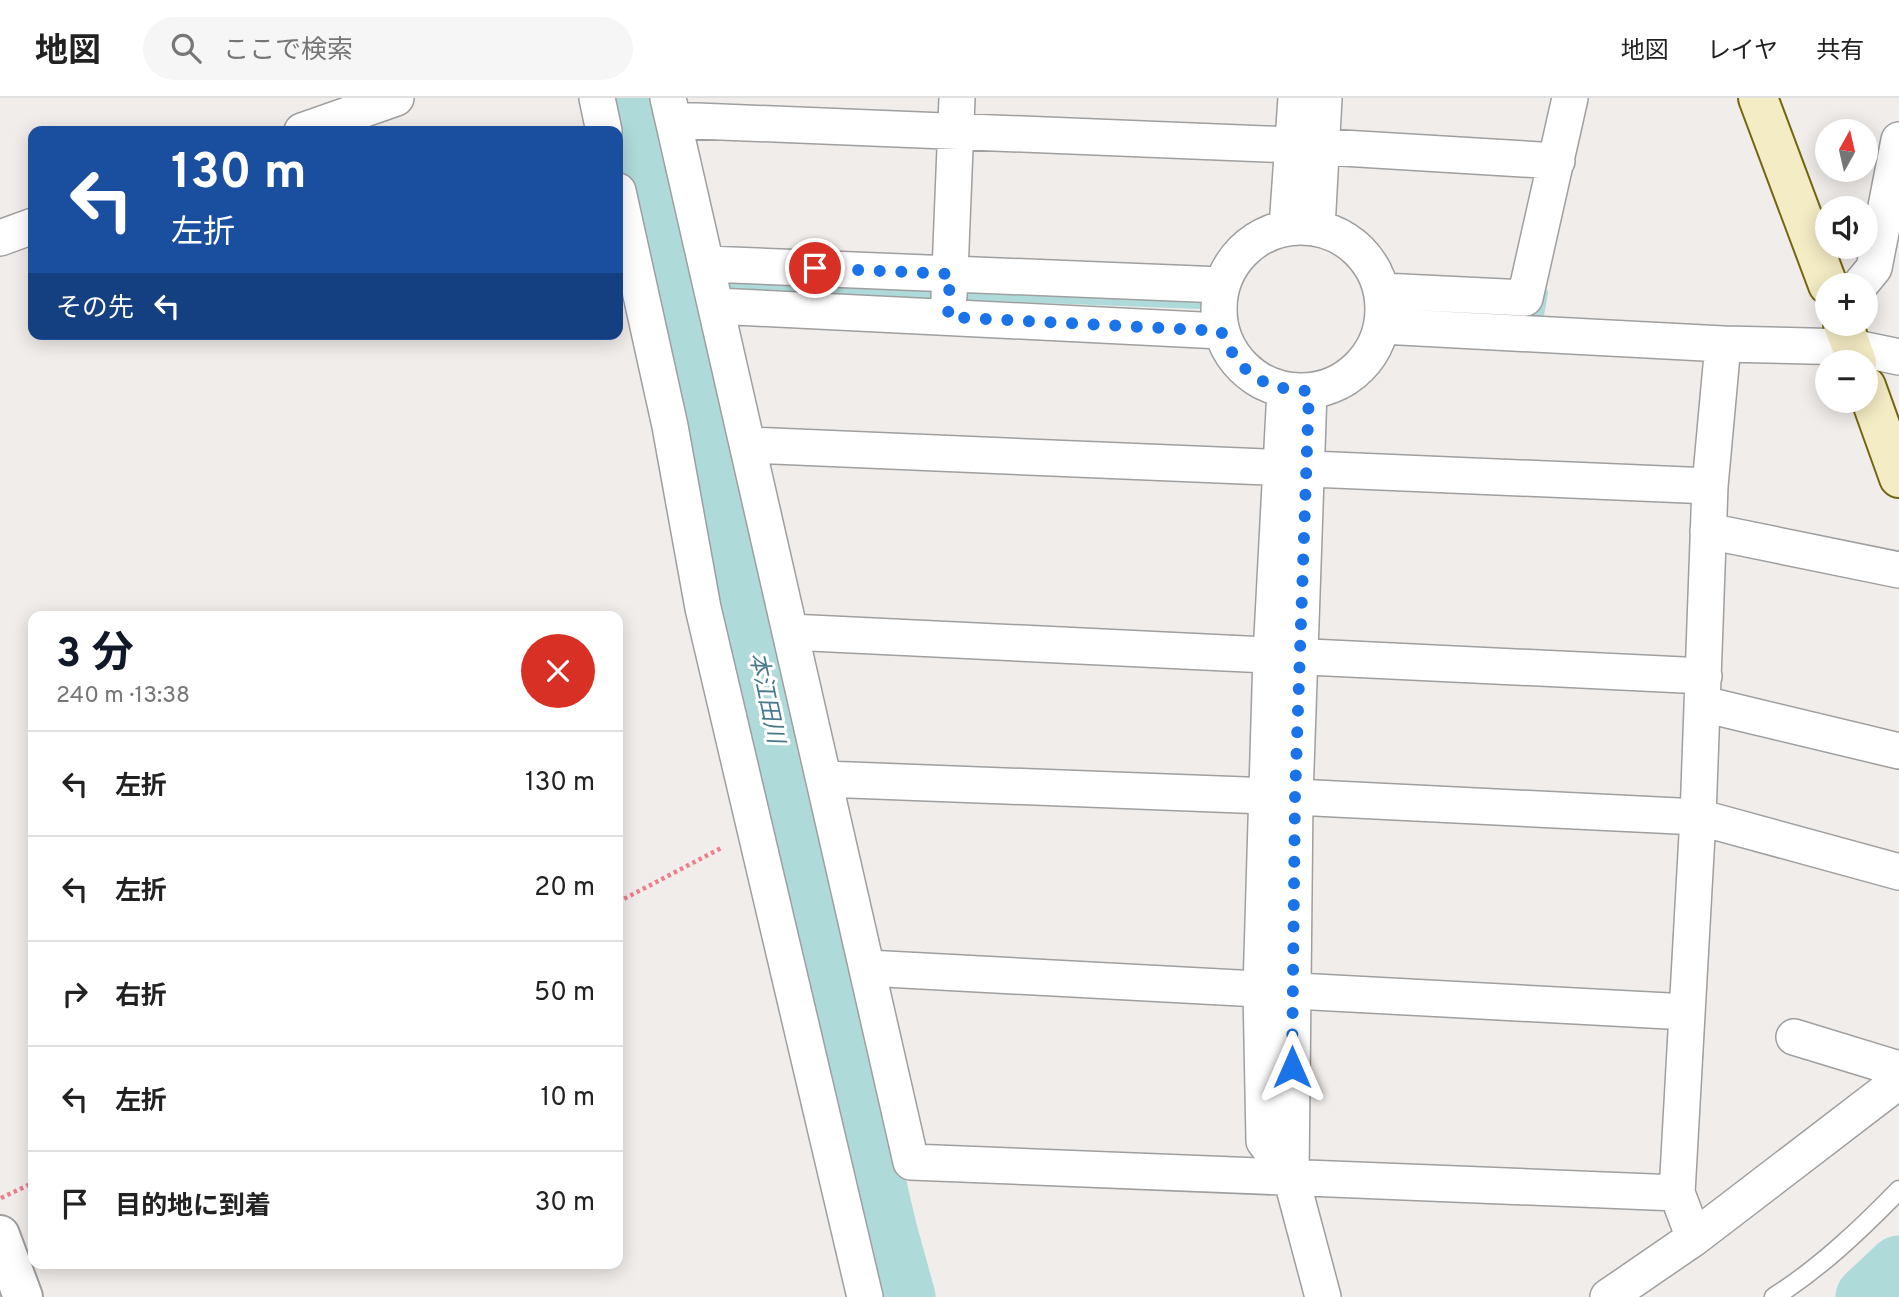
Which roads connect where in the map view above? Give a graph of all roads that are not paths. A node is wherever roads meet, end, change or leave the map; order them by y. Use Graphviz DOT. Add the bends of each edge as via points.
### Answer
graph roads {
  1 [pos="396,98"];
  2 [pos="597,98"];
  3 [pos="1296,98"];
  4 [pos="1324,98"];
  5 [pos="1570,98"];
  6 [pos="1758,98"];
  7 [pos="671,109"];
  8 [pos="956,115"];
  9 [pos="316,126"];
  10 [pos="603,126"];
  11 [pos="1899,140"];
  12 [pos="1307,145"];
  13 [pos="1557,161"];
  14 [pos="623,214"];
  15 [pos="28,228"];
  16 [pos="1302,228"];
  17 [pos="0,237"];
  18 [pos="707,264"];
  19 [pos="1824,273"];
  20 [pos="1878,275"];
  21 [pos="1222,285"];
  22 [pos="1382,291"];
  23 [pos="949,294"];
  24 [pos="716,306"];
  25 [pos="1382,327"];
  26 [pos="1221,331"];
  27 [pos="1723,344"];
  28 [pos="1850,344"];
  29 [pos="1899,357"];
  30 [pos="1297,391"];
  31 [pos="1876,413"];
  32 [pos="748,445"];
  33 [pos="1294,468"];
  34 [pos="1899,478"];
  35 [pos="1710,486"];
  36 [pos="1708,531"];
  37 [pos="1899,570"];
  38 [pos="790,632"];
  39 [pos="1285,657"];
  40 [pos="1703,690"];
  41 [pos="1899,751"];
  42 [pos="824,779"];
  43 [pos="1281,796"];
  44 [pos="1698,817"];
  45 [pos="1899,872"];
  46 [pos="867,968"];
  47 [pos="1276,990"];
  48 [pos="1687,1012"];
  49 [pos="1794,1037"];
  50 [pos="1899,1069"];
  51 [pos="1899,1082"];
  52 [pos="1291,1177"];
  53 [pos="1899,1190"];
  54 [pos="1676,1193"];
  55 [pos="0,1235"];
  56 [pos="1694,1238"];
  57 [pos="23,1297"];
  58 [pos="865,1297"];
  59 [pos="1323,1297"];
  60 [pos="1608,1297"];
  61 [pos="1774,1297"];
  1 -- 9 [label="street"];
  2 -- 10 [label="street"];
  3 -- 12 [label="street"];
  4 -- 12 [label="street"];
  5 -- 13 [label="street"];
  6 -- 19 [label="main road"];
  7 -- 8 [label="street"];
  7 -- 18 [label="street"];
  8 -- 12 [label="street"];
  8 -- 23 [label="street"];
  11 -- 20 [label="street"];
  12 -- 13 [label="street"];
  12 -- 16 [label="street"];
  13 -- 22 [label="street" via="1525,298"];
  14 -- 58 [label="street" via="670,426 703,608"];
  15 -- 17 [label="street"];
  16 -- 21 [label="street" via="1266,234 1247,247"];
  16 -- 22 [label="street" via="1340,236 1359,249 1374,268"];
  18 -- 23 [label="street"];
  18 -- 24 [label="street"];
  21 -- 23 [label="street"];
  21 -- 26 [label="street" via="1218,307"];
  22 -- 25 [label="street"];
  23 -- 24 [label="street"];
  23 -- 26 [label="street"];
  24 -- 32 [label="street"];
  25 -- 27 [label="street"];
  25 -- 30 [label="street" via="1373,351 1356,371 1334,385"];
  26 -- 30 [label="street" via="1230,352 1245,369 1264,383"];
  27 -- 28 [label="street"];
  27 -- 35 [label="street"];
  28 -- 29 [label="street"];
  30 -- 33 [label="street"];
  31 -- 34 [label="main road"];
  32 -- 33 [label="street"];
  32 -- 38 [label="street"];
  33 -- 35 [label="street"];
  33 -- 39 [label="street"];
  35 -- 36 [label="street"];
  36 -- 37 [label="street"];
  36 -- 40 [label="street"];
  38 -- 39 [label="street"];
  38 -- 42 [label="street"];
  39 -- 40 [label="street"];
  39 -- 43 [label="street"];
  40 -- 41 [label="street"];
  40 -- 44 [label="street"];
  42 -- 43 [label="street"];
  42 -- 46 [label="street"];
  43 -- 44 [label="street"];
  43 -- 47 [label="street"];
  44 -- 45 [label="street"];
  44 -- 48 [label="street"];
  46 -- 47 [label="street"];
  46 -- 52 [label="street" via="911,1162"];
  47 -- 48 [label="street"];
  47 -- 52 [label="street" via="1264,1142"];
  48 -- 54 [label="street"];
  49 -- 50 [label="street"];
  51 -- 56 [label="street"];
  52 -- 54 [label="street"];
  52 -- 59 [label="street"];
  53 -- 61 [label="lane" via="1862,1227"];
  54 -- 56 [label="street"];
  55 -- 57 [label="street"];
  56 -- 60 [label="street"];
}
